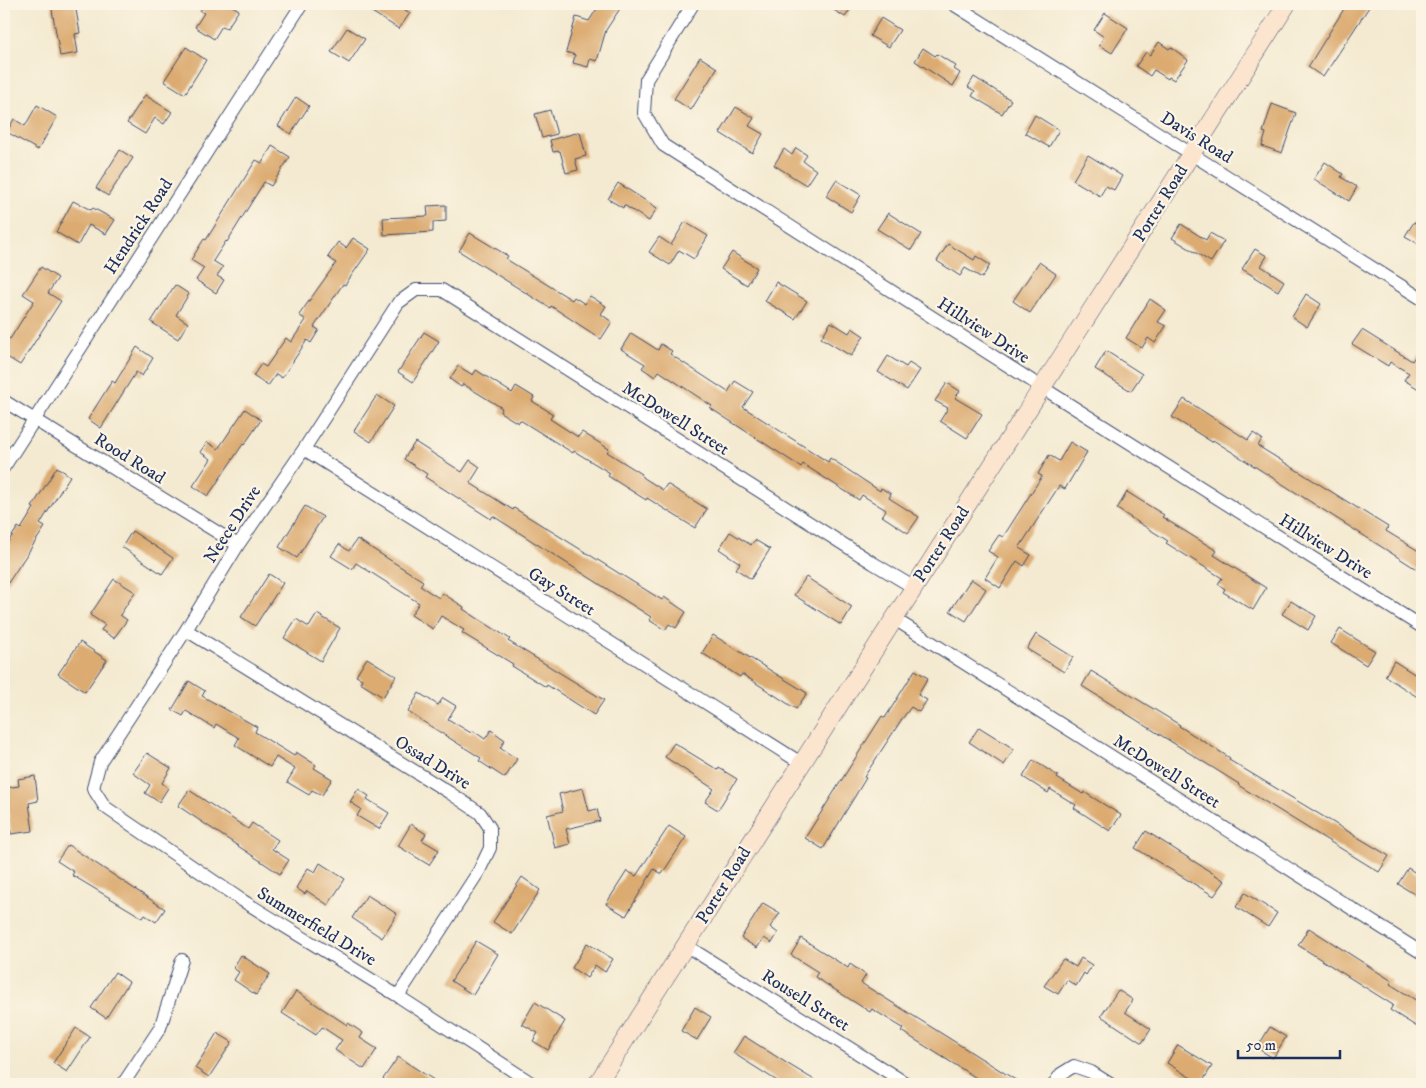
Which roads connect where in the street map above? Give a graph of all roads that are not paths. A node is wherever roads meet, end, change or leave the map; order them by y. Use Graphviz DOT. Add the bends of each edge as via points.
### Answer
graph roads {
  1 [pos="302,4"];
  2 [pos="693,4"];
  3 [pos="953,4"];
  4 [pos="1287,4"];
  5 [pos="1192,154"];
  6 [pos="416,290"];
  7 [pos="1422,299"];
  8 [pos="1043,388"];
  9 [pos="4,401"];
  10 [pos="34,420"];
  11 [pos="304,449"];
  12 [pos="4,468"];
  13 [pos="238,545"];
  14 [pos="913,587"];
  15 [pos="893,618"];
  16 [pos="1422,627"];
  17 [pos="186,630"];
  18 [pos="801,763"];
  19 [pos="93,788"];
  20 [pos="686,945"];
  21 [pos="1422,953"];
  22 [pos="182,960"];
  23 [pos="398,996"];
  24 [pos="123,1084"];
  25 [pos="533,1084"];
  26 [pos="597,1084"];
  27 [pos="907,1084"];
  28 [pos="1054,1084"];
  29 [pos="1110,1084"];
  1 -- 10 [label="street, Hendrick Road"];
  2 -- 8 [label="street, Hillview Drive" via="646,80 644,113 663,145"];
  3 -- 5 [label="street, Davis Road"];
  4 -- 5 [label="street, Porter Road"];
  5 -- 7 [label="street, Davis Road"];
  5 -- 8 [label="street, Porter Road"];
  6 -- 11 [label="street, Neece Drive" via="398,303"];
  6 -- 14 [label="street, McDowell Street" via="442,290"];
  8 -- 14 [label="street, Porter Road"];
  8 -- 16 [label="street, Hillview Drive"];
  9 -- 10 [label="street, Rood Road"];
  10 -- 12 [label="street, Hendrick Road"];
  10 -- 13 [label="street, Rood Road"];
  11 -- 13 [label="street, Neece Drive"];
  11 -- 18 [label="street, Gay Street"];
  13 -- 17 [label="street, Neece Drive"];
  14 -- 15 [label="street, Porter Road"];
  15 -- 18 [label="street, Porter Road"];
  15 -- 21 [label="street, McDowell Street"];
  17 -- 19 [label="street, Neece Drive" via="100,762"];
  17 -- 23 [label="street, Ossad Drive" via="450,793 480,813 490,828 490,848 479,871"];
  18 -- 20 [label="street, Porter Road"];
  19 -- 23 [label="street, Summerfield Drive" via="105,807 240,899"];
  20 -- 26 [label="street, Porter Road"];
  20 -- 27 [label="street, Rousell Street"];
  22 -- 24 [label="street" via="160,1028"];
  23 -- 25 [label="street, Summerfield Drive"];
  28 -- 29 [label="street" via="1061,1074 1074,1066 1092,1072"];
}
